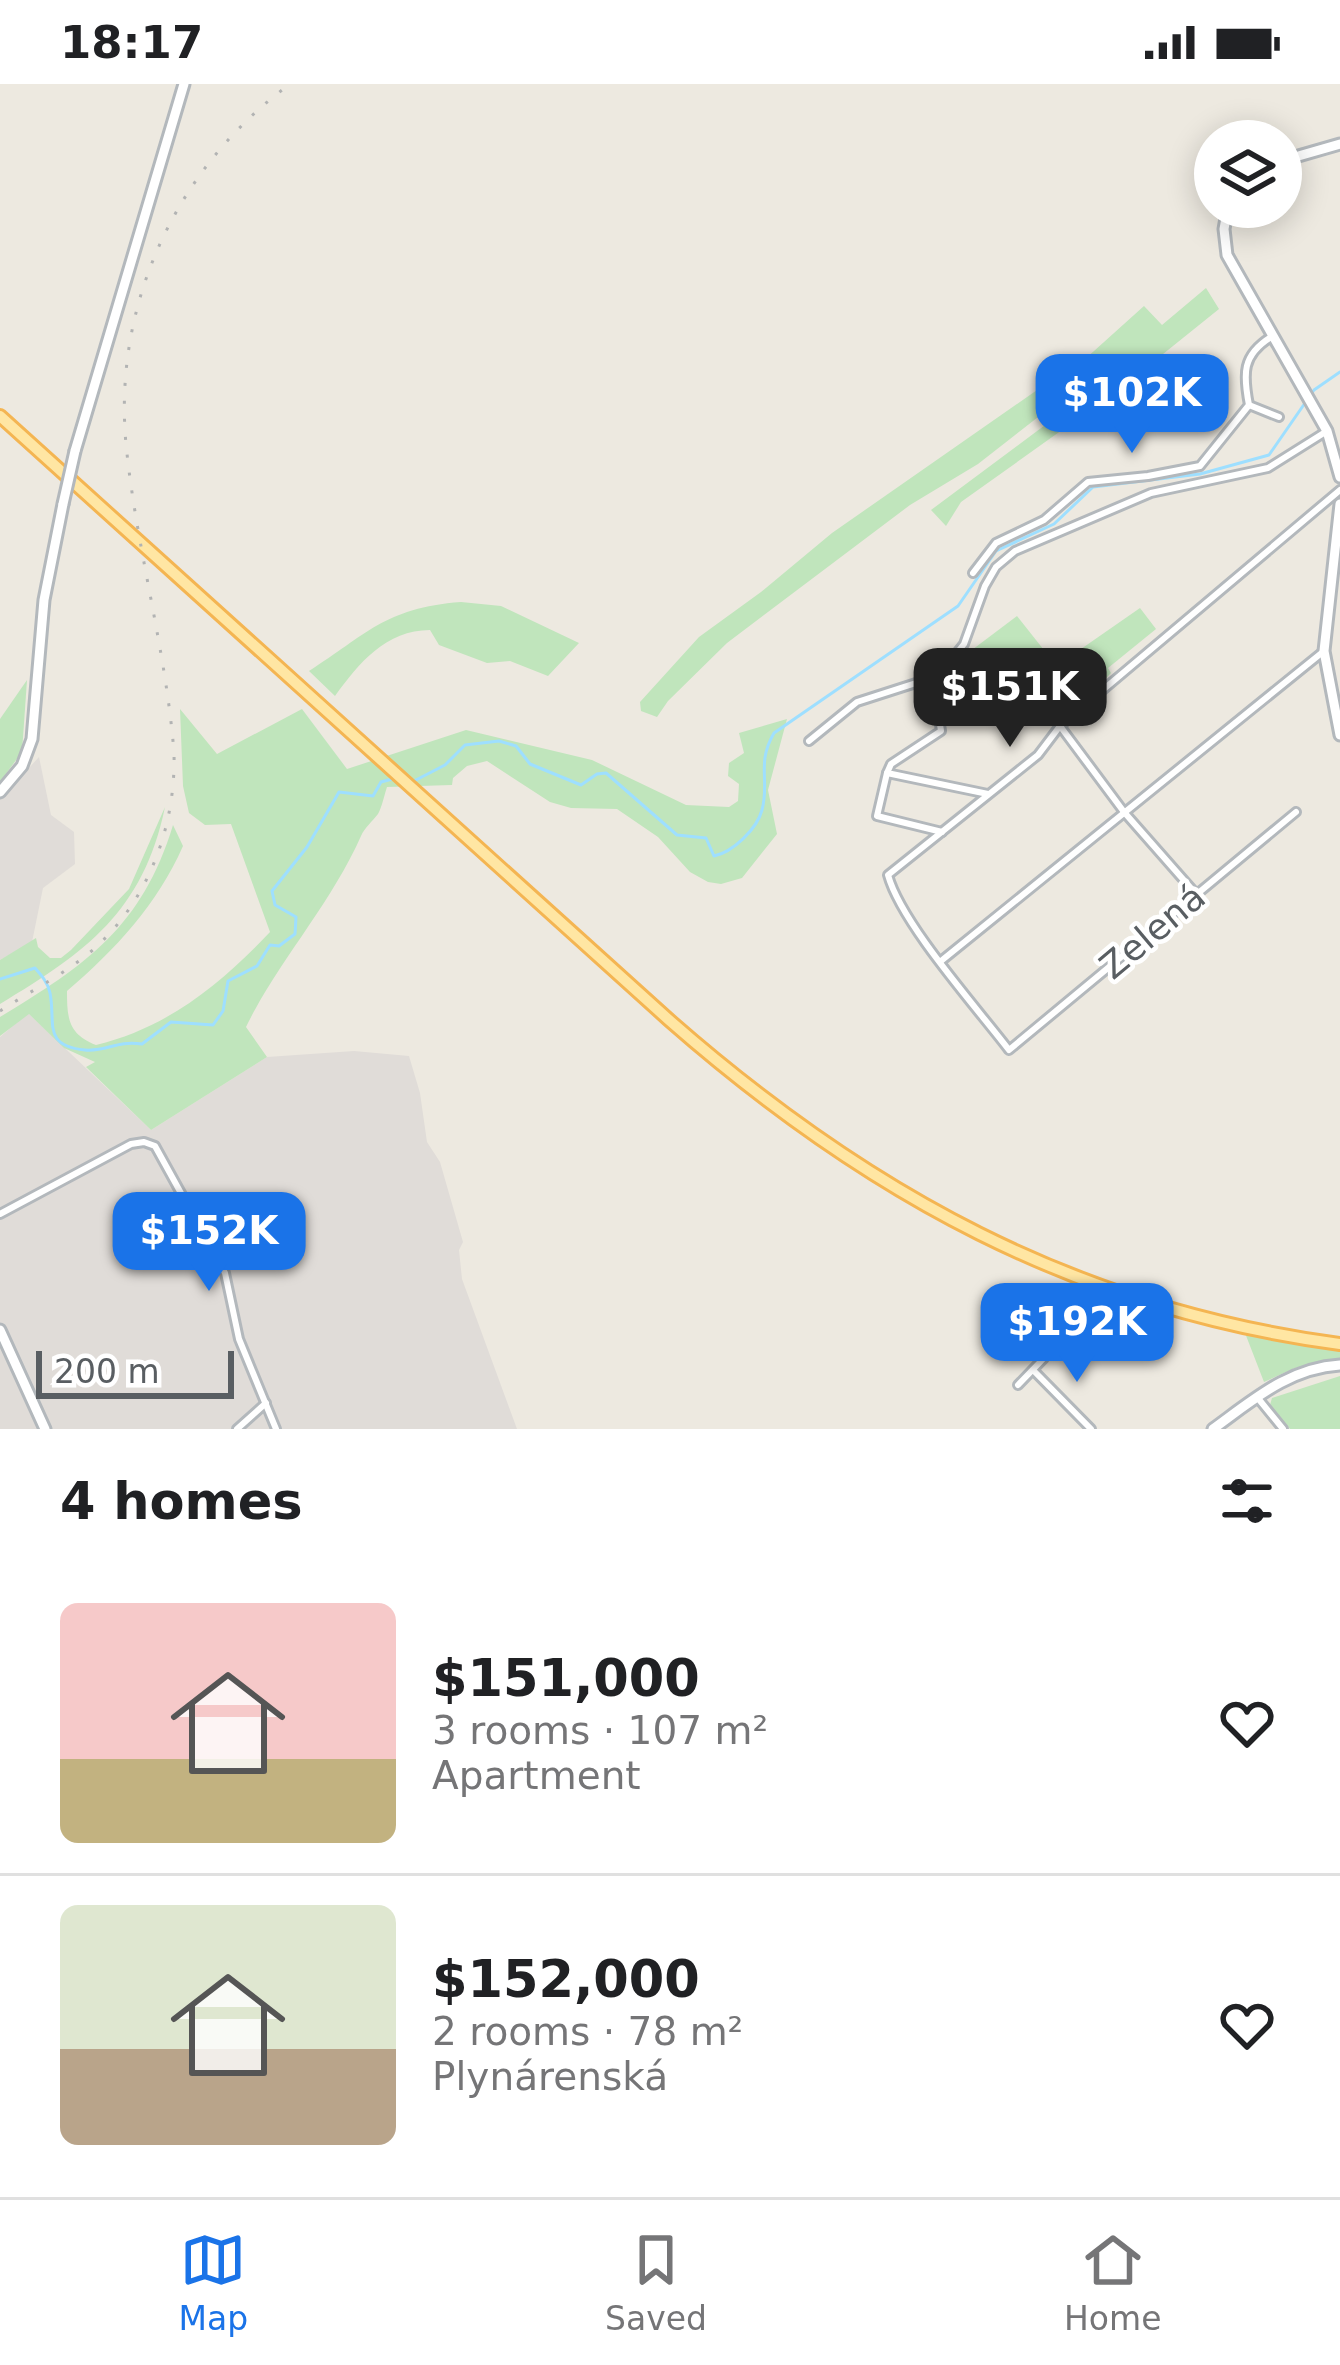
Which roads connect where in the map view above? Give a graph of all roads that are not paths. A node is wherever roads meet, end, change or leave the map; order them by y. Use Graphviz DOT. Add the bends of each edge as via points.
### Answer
graph roads {
  1 [pos="184,84"];
  2 [pos="1340,144"];
  3 [pos="1302,154"];
  4 [pos="1224,228"];
  5 [pos="1271,337"];
  6 [pos="1250,405"];
  7 [pos="0,416"];
  8 [pos="1279,417"];
  9 [pos="1328,430"];
  10 [pos="1340,477"];
  11 [pos="1340,490"];
  12 [pos="1340,504"];
  13 [pos="1340,524"];
  14 [pos="1042,531"];
  15 [pos="1338,547"];
  16 [pos="973,573"];
  17 [pos="1324,651"];
  18 [pos="932,671"];
  19 [pos="1060,726"];
  20 [pos="1340,735"];
  21 [pos="809,741"];
  22 [pos="887,773"];
  23 [pos="0,792"];
  24 [pos="988,794"];
  25 [pos="1124,812"];
  26 [pos="1297,812"];
  27 [pos="941,832"];
  28 [pos="1196,894"];
  29 [pos="941,962"];
  30 [pos="0,1214"];
  31 [pos="0,1330"];
  32 [pos="1340,1343"];
  33 [pos="1044,1358"];
  34 [pos="1340,1365"];
  35 [pos="1033,1370"];
  36 [pos="1018,1385"];
  37 [pos="1257,1397"];
  38 [pos="266,1403"];
  39 [pos="45,1429"];
  40 [pos="237,1429"];
  41 [pos="276,1429"];
  42 [pos="1091,1429"];
  43 [pos="1214,1429"];
  44 [pos="1283,1429"];
  1 -- 23 [label="street, bridge" via="75,451 44,600 28,754"];
  2 -- 3 [label="street"];
  4 -- 5 [label="street" via="1227,255"];
  5 -- 6 [label="street" via="1245,366"];
  5 -- 9 [label="street"];
  6 -- 8 [label="street"];
  6 -- 14 [label="street" via="1199,466 1092,480"];
  7 -- 32 [label="main road" via="744,1085 827,1147 994,1242 1123,1293"];
  9 -- 10 [label="street"];
  9 -- 14 [label="street" via="1268,468 1151,493"];
  11 -- 19 [label="street"];
  12 -- 13 [label="street"];
  13 -- 15 [label="street"];
  14 -- 16 [label="street" via="996,543"];
  14 -- 18 [label="street" via="996,567 964,644"];
  15 -- 17 [label="street"];
  17 -- 20 [label="street"];
  17 -- 25 [label="street"];
  18 -- 21 [label="street" via="857,702"];
  18 -- 22 [label="street" via="941,731"];
  19 -- 24 [label="street"];
  19 -- 25 [label="street"];
  22 -- 24 [label="street"];
  22 -- 27 [label="street" via="877,816"];
  24 -- 27 [label="street"];
  25 -- 28 [label="street"];
  25 -- 29 [label="street"];
  26 -- 28 [label="street, Zelená"];
  27 -- 29 [label="street" via="888,875"];
  28 -- 29 [label="street, Zelená" via="1009,1050"];
  30 -- 38 [label="street" via="131,1144 155,1146 220,1260 239,1339"];
  31 -- 39 [label="street"];
  33 -- 35 [label="street"];
  34 -- 37 [label="street" via="1301,1372"];
  35 -- 36 [label="street"];
  35 -- 42 [label="street"];
  37 -- 43 [label="street"];
  37 -- 44 [label="street"];
  38 -- 40 [label="street"];
  38 -- 41 [label="street"];
}
